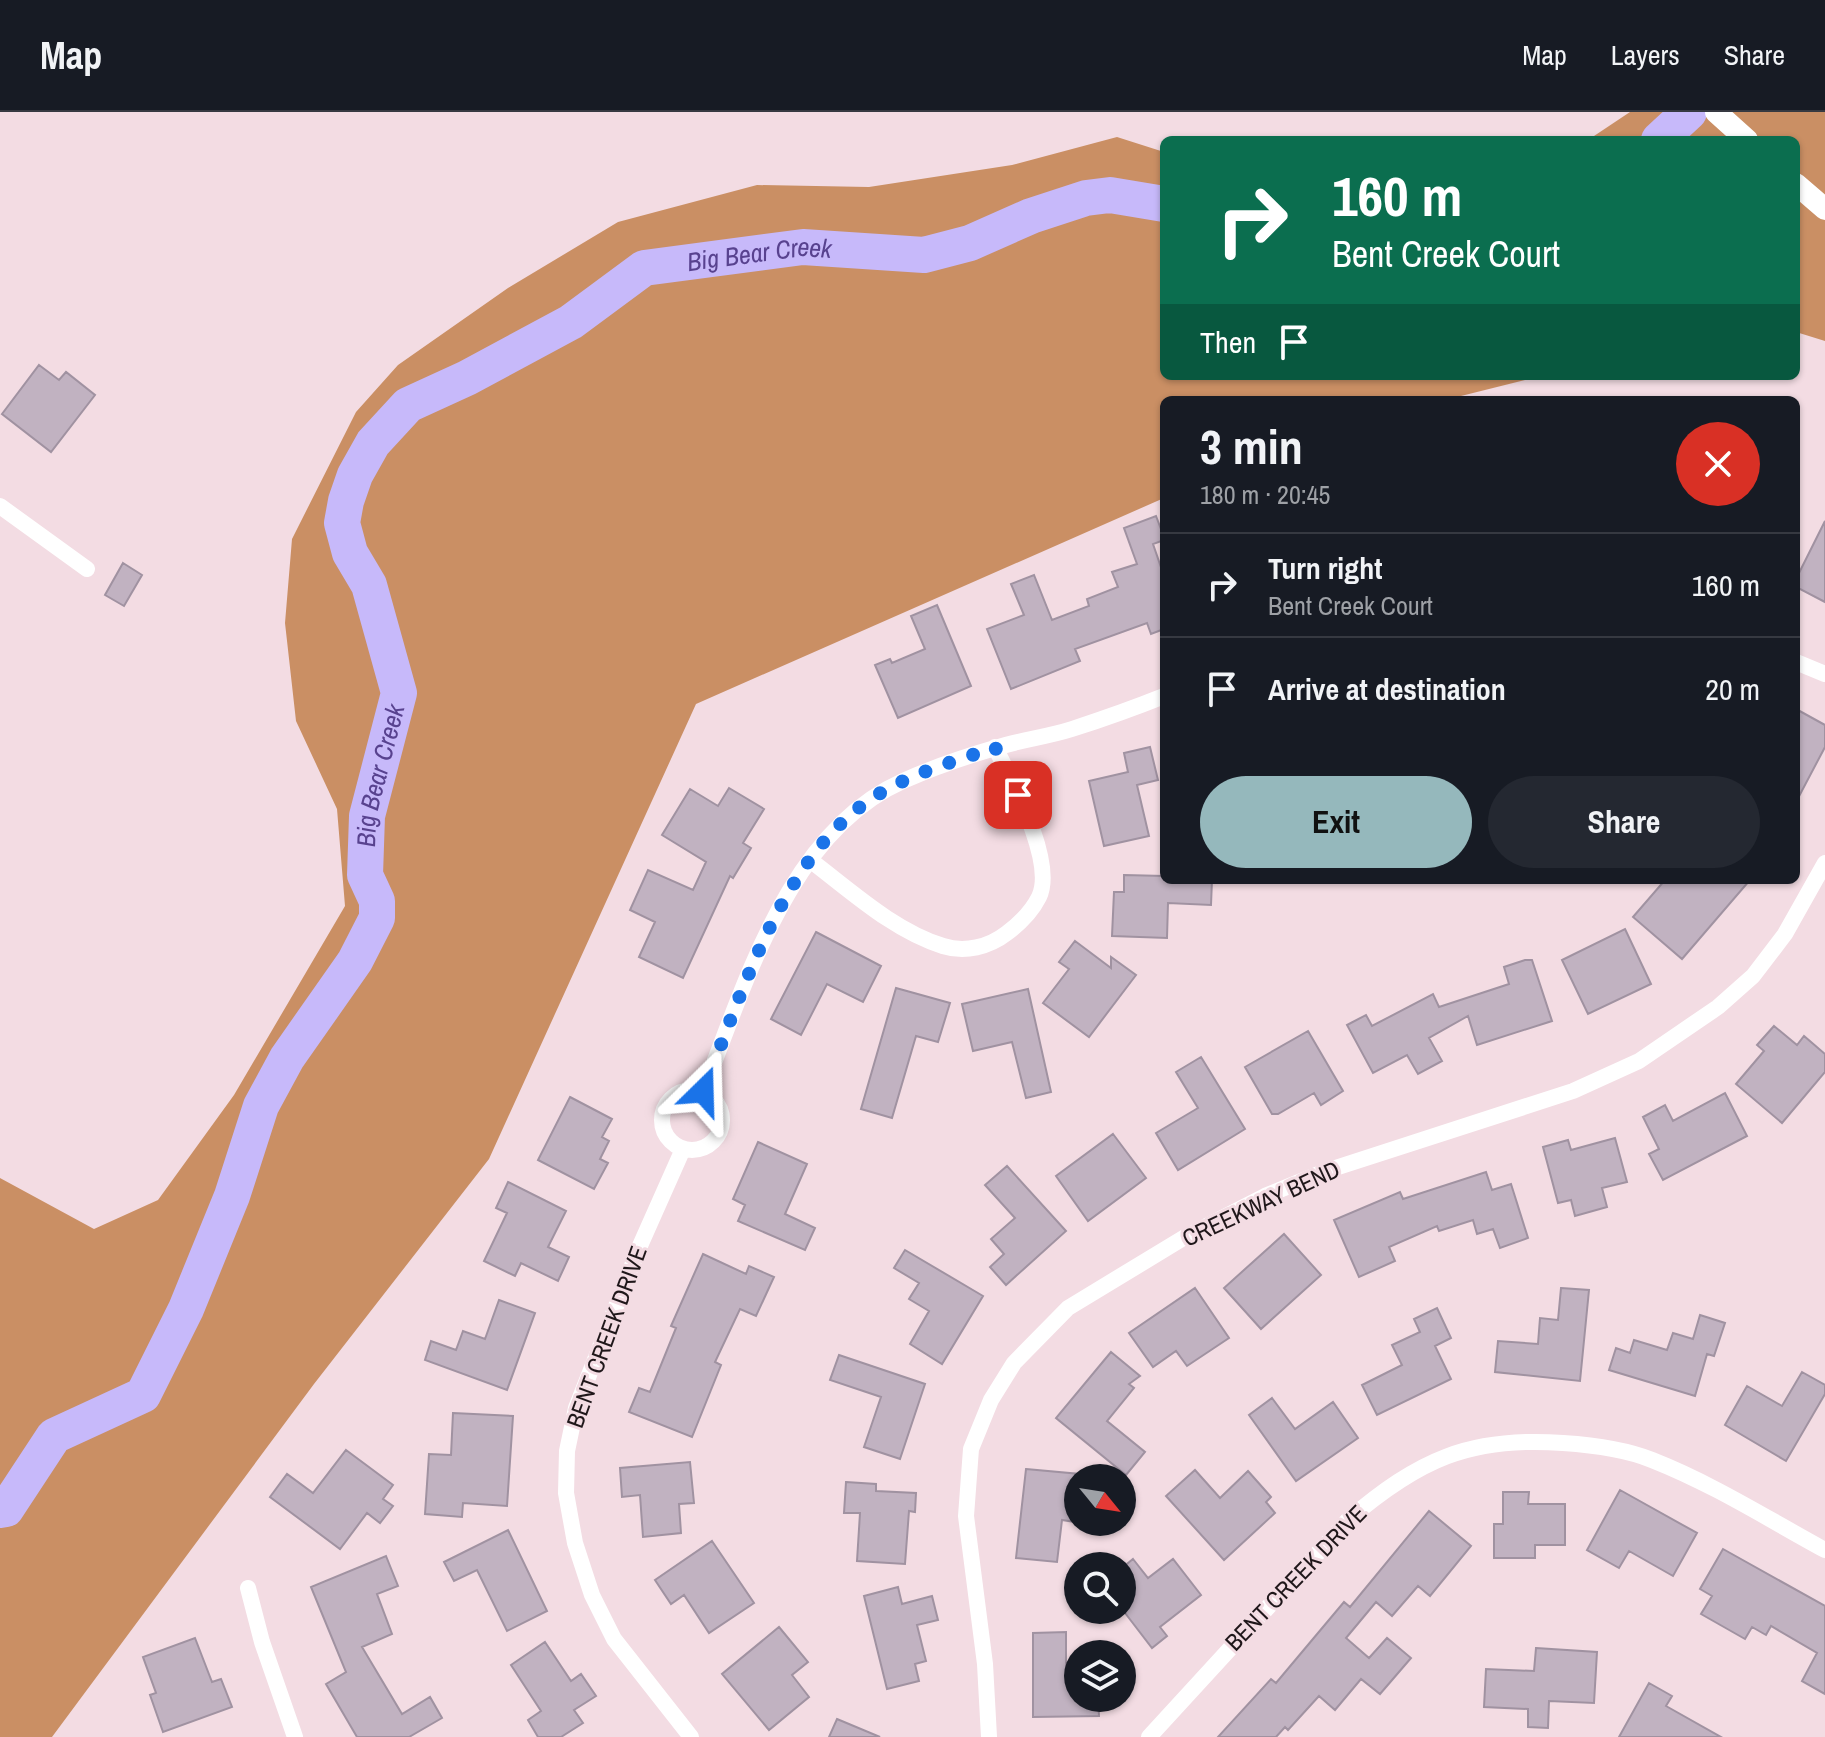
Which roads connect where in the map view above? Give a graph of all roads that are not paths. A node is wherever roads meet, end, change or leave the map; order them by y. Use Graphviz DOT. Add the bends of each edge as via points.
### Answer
graph roads {
  1 [pos="1716,112"];
  2 [pos="1743,136"];
  3 [pos="1800,187"];
  4 [pos="1825,209"];
  5 [pos="0,506"];
  6 [pos="87,569"];
  7 [pos="1800,664"];
  8 [pos="1825,674"];
  9 [pos="1160,697"];
  10 [pos="995,747"];
  11 [pos="810,860"];
  12 [pos="1825,863"];
  13 [pos="703,1091"];
  14 [pos="683,1149"];
  15 [pos="1825,1550"];
  16 [pos="248,1588"];
  17 [pos="295,1737"];
  18 [pos="691,1737"];
  19 [pos="989,1737"];
  20 [pos="1149,1737"];
  1 -- 2 [label="main road"];
  3 -- 4 [label="main road"];
  5 -- 6 [label="street"];
  7 -- 8 [label="street"];
  9 -- 10 [label="street" via="1070,730"];
  10 -- 11 [label="street" via="902,781 870,799"];
  10 -- 11 [label="street" via="1029,818 1043,871 1040,896 1018,925 998,940 963,950 927,940"];
  11 -- 13 [label="street" via="767,931"];
  12 -- 19 [label="street, CREEKWAY BEND" via="1785,934 1753,976 1639,1061 1573,1091 1265,1196 1068,1308 1014,1363 991,1400 971,1449 966,1516"];
  13 -- 14 [label="street" via="720,1108 721,1129 704,1147"];
  13 -- 14 [label="street" via="683,1090 663,1109 663,1130"];
  14 -- 18 [label="street, BENT CREEK DRIVE" via="576,1408 566,1493 592,1595 614,1639"];
  15 -- 20 [label="street, BENT CREEK DRIVE" via="1650,1459 1593,1445 1541,1441 1463,1449 1417,1469 1348,1520"];
  16 -- 17 [label="street"];
}
